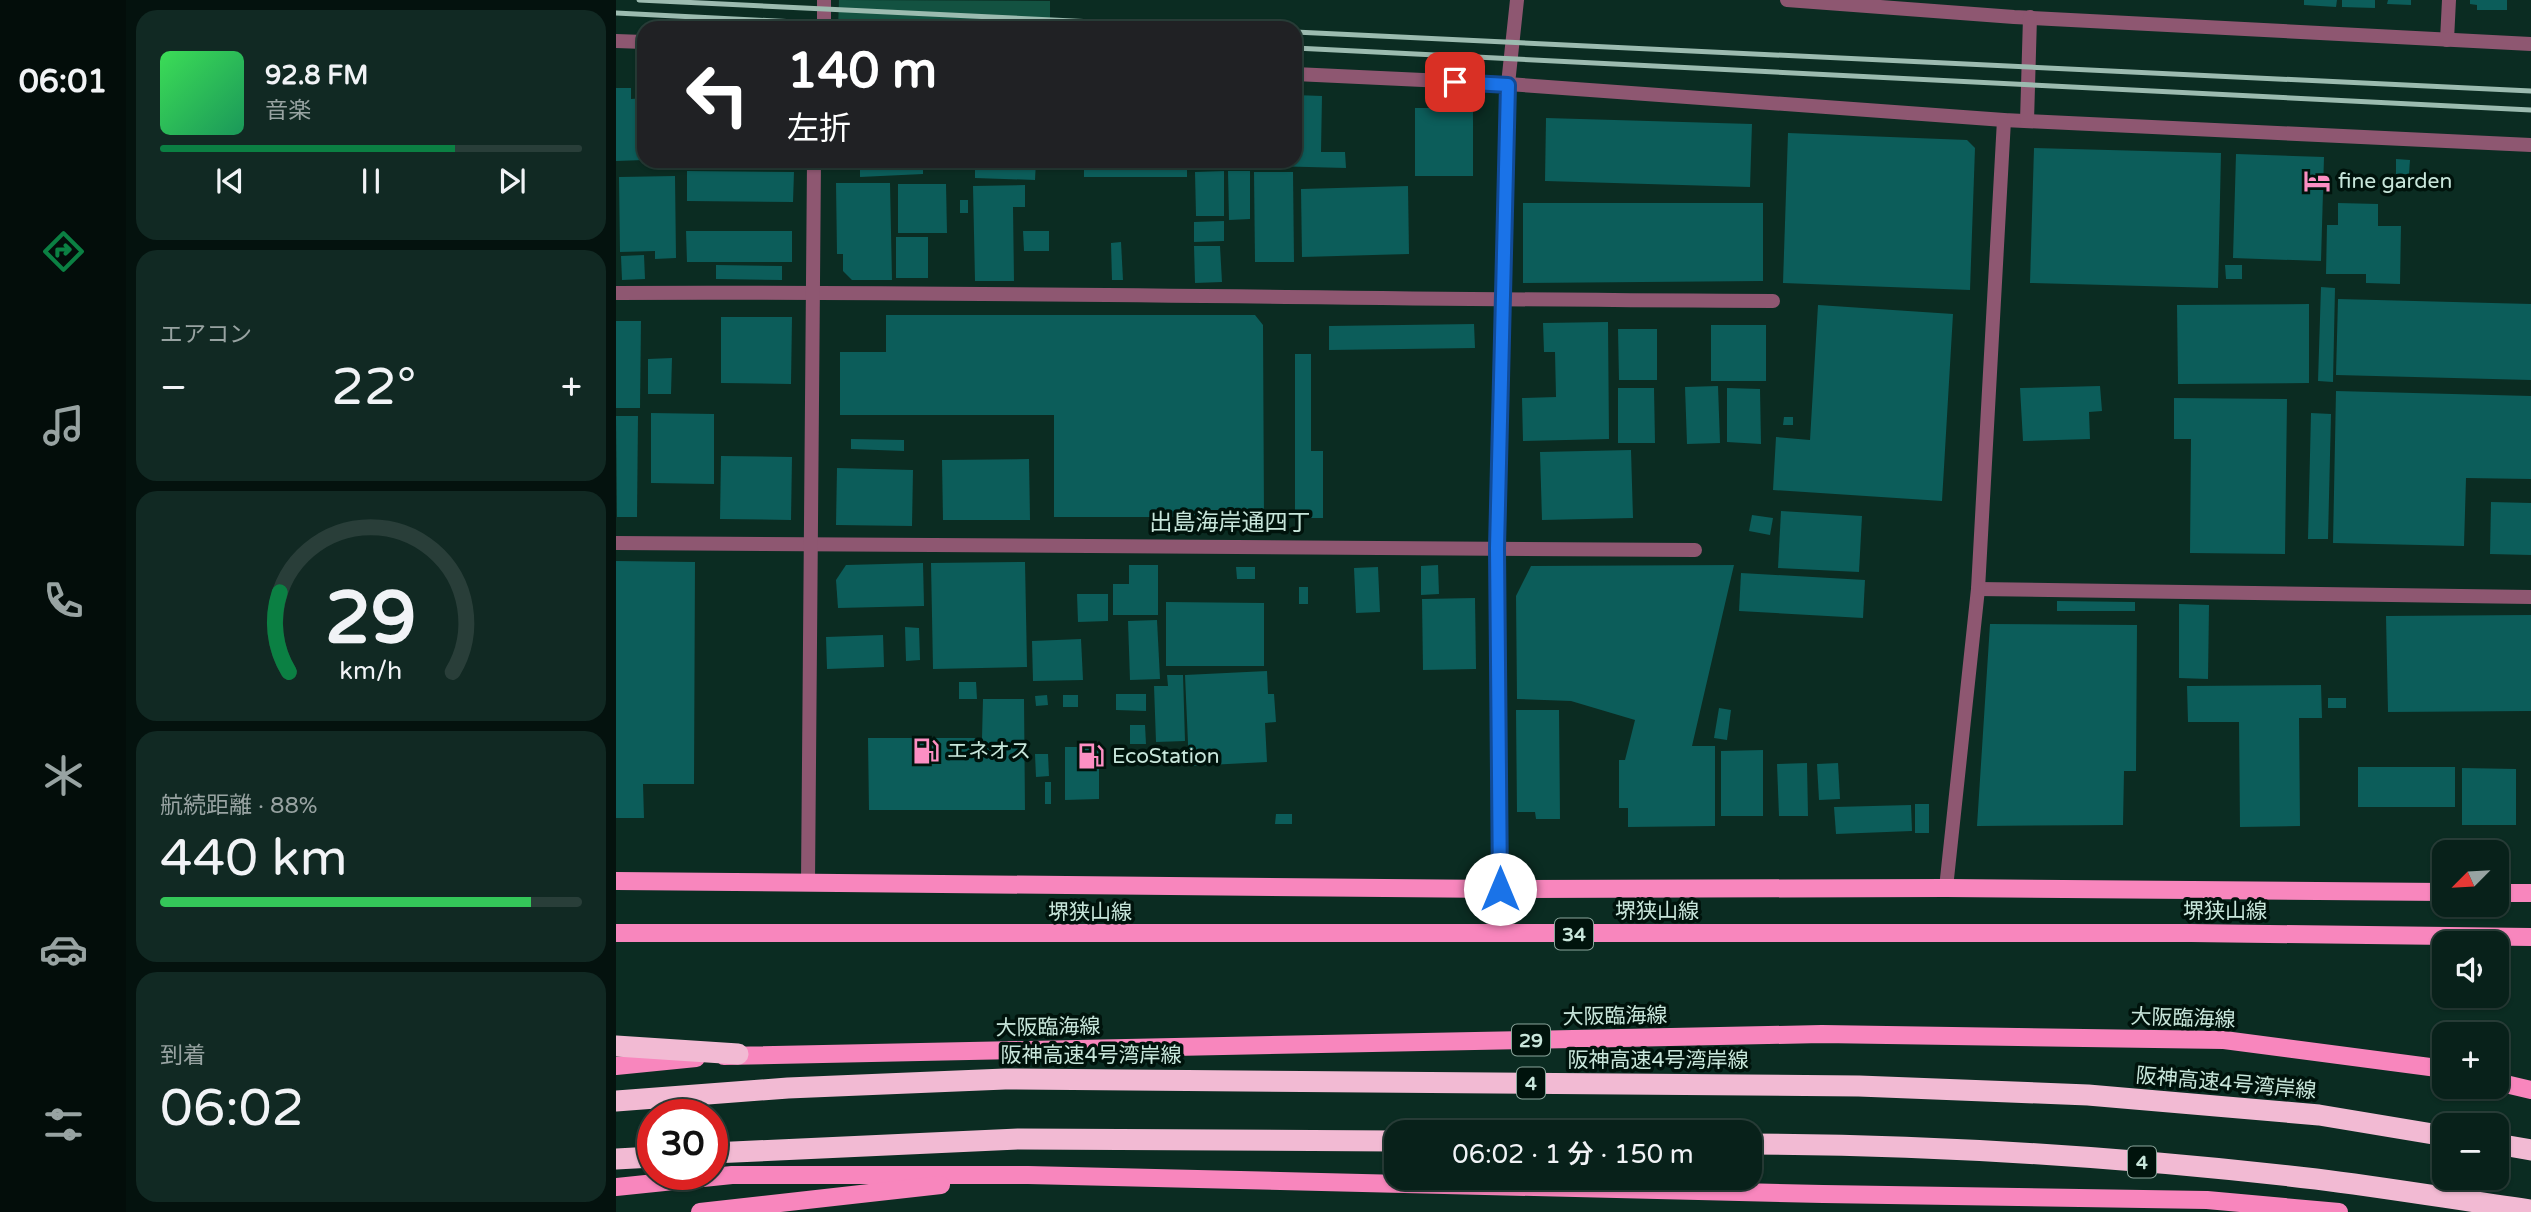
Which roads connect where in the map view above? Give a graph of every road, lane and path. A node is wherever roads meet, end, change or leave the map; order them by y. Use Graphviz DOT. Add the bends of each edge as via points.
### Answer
graph roads {
  1 [pos="824,0"];
  2 [pos="1517,0"];
  3 [pos="1787,0"];
  4 [pos="2015,0"];
  5 [pos="2449,0"];
  6 [pos="2014,17"];
  7 [pos="2030,18"];
  8 [pos="824,21"];
  9 [pos="2447,40"];
  10 [pos="616,41"];
  11 [pos="637,42"];
  12 [pos="2531,44"];
  13 [pos="1302,74"];
  14 [pos="1508,85"];
  15 [pos="2004,120"];
  16 [pos="2027,121"];
  17 [pos="2531,145"];
  18 [pos="814,168"];
  19 [pos="814,292"];
  20 [pos="616,293"];
  21 [pos="1503,301"];
  22 [pos="1773,301"];
  23 [pos="616,544"];
  24 [pos="812,544"];
  25 [pos="1497,548"];
  26 [pos="1695,550"];
  27 [pos="1978,589"];
  28 [pos="2531,597"];
  29 [pos="616,881"];
  30 [pos="808,883"];
  31 [pos="1946,888"];
  32 [pos="1500,889"];
  33 [pos="2432,892"];
  34 [pos="2510,893"];
  35 [pos="2531,893"];
  36 [pos="616,933"];
  37 [pos="2531,937"];
  38 [pos="616,1046"];
  39 [pos="738,1054"];
  40 [pos="616,1066"];
  41 [pos="2432,1067"];
  42 [pos="2509,1085"];
  43 [pos="2531,1090"];
  44 [pos="616,1101"];
  45 [pos="2432,1134"];
  46 [pos="1384,1142"];
  47 [pos="1762,1144"];
  48 [pos="2509,1146"];
  49 [pos="2531,1150"];
  50 [pos="728,1152"];
  51 [pos="637,1158"];
  52 [pos="616,1159"];
  53 [pos="1028,1175"];
  54 [pos="616,1187"];
  55 [pos="2531,1210"];
  56 [pos="700,1212"];
  57 [pos="2339,1212"];
  1 -- 8 [label="street"];
  2 -- 14 [label="street"];
  3 -- 6 [label="street"];
  4 -- 6 [label="street"];
  5 -- 9 [label="street"];
  6 -- 7 [label="street"];
  7 -- 9 [label="street"];
  7 -- 16 [label="street"];
  9 -- 12 [label="street"];
  10 -- 11 [label="street"];
  13 -- 14 [label="street"];
  14 -- 15 [label="street"];
  14 -- 21 [label="street"];
  15 -- 16 [label="street"];
  15 -- 27 [label="street"];
  16 -- 17 [label="street"];
  18 -- 19 [label="street"];
  19 -- 20 [label="street"];
  19 -- 21 [label="street"];
  19 -- 24 [label="street"];
  21 -- 22 [label="street"];
  21 -- 25 [label="street"];
  23 -- 24 [label="street"];
  24 -- 25 [label="street"];
  24 -- 30 [label="street"];
  25 -- 26 [label="street"];
  25 -- 32 [label="street"];
  27 -- 28 [label="street"];
  27 -- 31 [label="street"];
  29 -- 30 [label="main road, 堺狭山線 / 34"];
  30 -- 32 [label="main road, 堺狭山線 / 34"];
  31 -- 32 [label="main road, 堺狭山線 / 34"];
  31 -- 33 [label="main road, 堺狭山線 / 34"];
  34 -- 35 [label="main road"];
  36 -- 37 [label="main road, 堺狭山線 / 34"];
  38 -- 39 [label="highway"];
  39 -- 40 [label="main road, 大阪臨海線 / 29"];
  39 -- 41 [label="main road, 大阪臨海線 / 29" via="1822,1034 2224,1040"];
  42 -- 43 [label="main road"];
  44 -- 45 [label="highway, 阪神高速4号湾岸線 / 4" via="1005,1079 1859,1086 2115,1097 2319,1115"];
  46 -- 50 [label="highway" via="1018,1139"];
  47 -- 55 [label="highway, 4" via="2093,1157 2316,1179"];
  48 -- 49 [label="highway"];
  51 -- 52 [label="highway"];
  53 -- 54 [label="main road" via="732,1175"];
  53 -- 56 [label="main road"];
  53 -- 57 [label="main road" via="2207,1200"];
}
